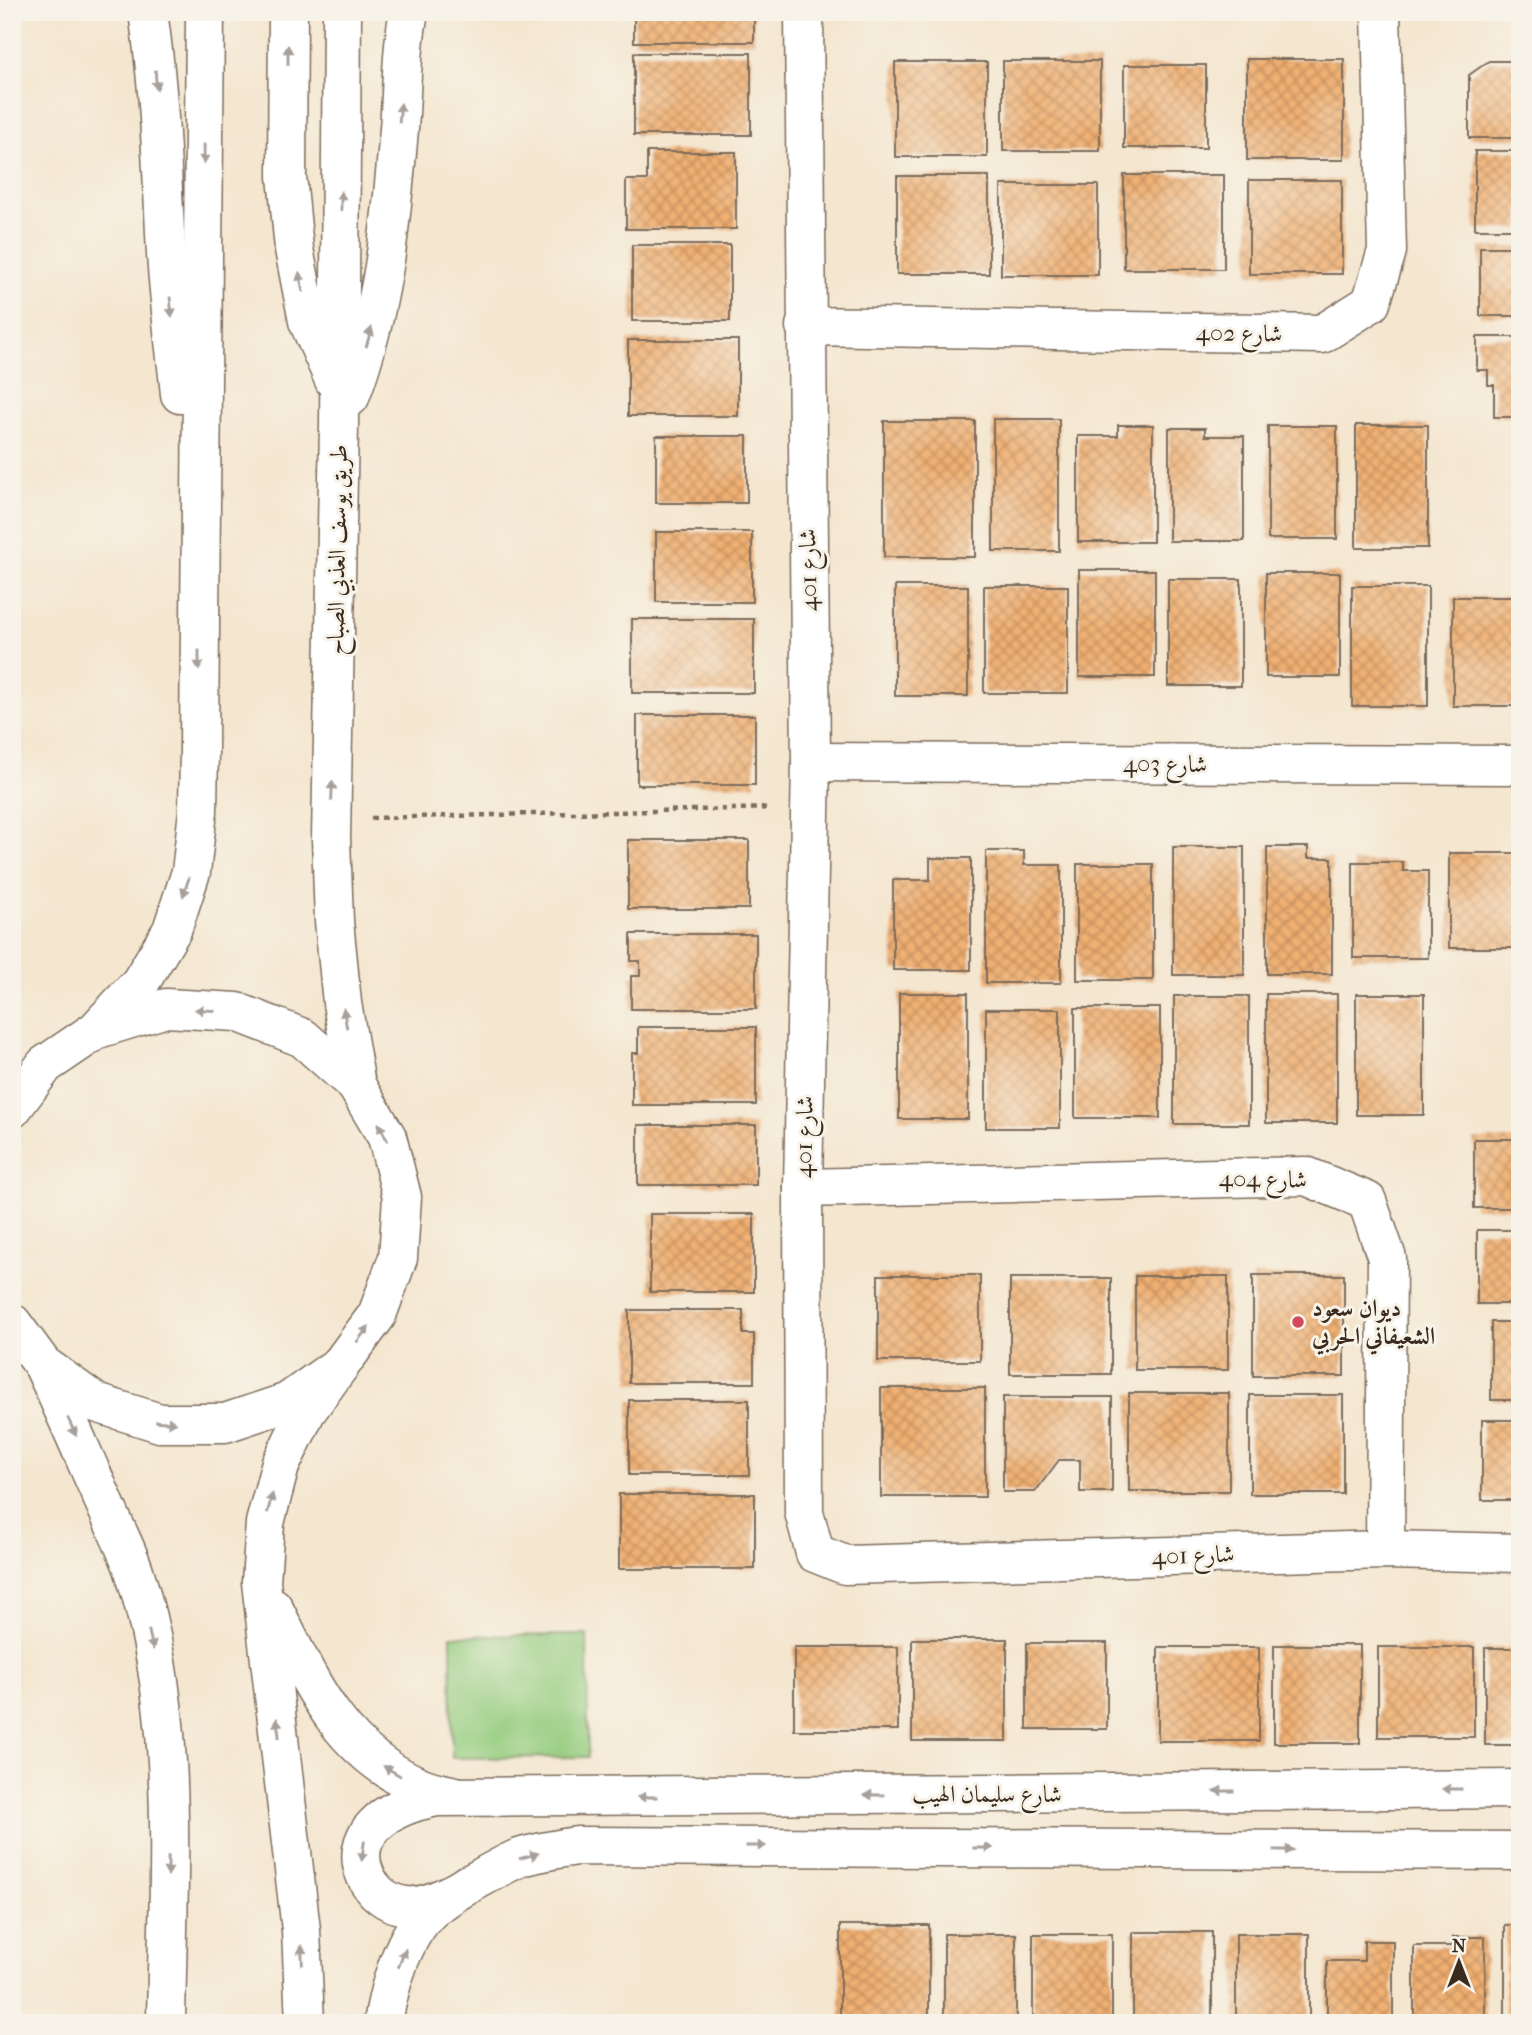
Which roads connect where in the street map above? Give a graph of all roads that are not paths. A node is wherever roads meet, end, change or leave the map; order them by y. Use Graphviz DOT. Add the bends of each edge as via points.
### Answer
graph roads {
  1 [pos="148,12"];
  2 [pos="205,12"];
  3 [pos="288,12"];
  4 [pos="342,12"];
  5 [pos="409,12"];
  6 [pos="804,12"];
  7 [pos="1381,12"];
  8 [pos="805,326"];
  9 [pos="339,408"];
  10 [pos="199,592"];
  11 [pos="811,762"];
  12 [pos="1520,765"];
  13 [pos="98,1028"];
  14 [pos="29,1069"];
  15 [pos="356,1085"];
  16 [pos="12,1109"];
  17 [pos="803,1188"];
  18 [pos="12,1323"];
  19 [pos="341,1364"];
  20 [pos="43,1365"];
  21 [pos="1385,1550"];
  22 [pos="1520,1553"];
  23 [pos="261,1582"];
  24 [pos="1520,1789"];
  25 [pos="455,1796"];
  26 [pos="1520,1851"];
  27 [pos="468,1884"];
  28 [pos="166,2023"];
  29 [pos="305,2023"];
  30 [pos="383,2023"];
  1 -- 10 [label="main road, one-way"];
  2 -- 10 [label="main road, one-way"];
  9 -- 3 [label="main road, one-way" via="308,321 294,249 287,176"];
  9 -- 4 [label="main road, طريق يوسف العذبي الصباح, one-way"];
  9 -- 5 [label="main road, one-way" via="370,334 384,275"];
  6 -- 8 [label="main road, شارع 401"];
  7 -- 8 [label="main road, شارع 402" via="1387,251 1371,303 1322,334"];
  8 -- 11 [label="main road, شارع 401"];
  15 -- 9 [label="main road, طريق يوسف العذبي الصباح, one-way" via="334,921 331,818"];
  10 -- 13 [label="main road, one-way" via="198,811 191,872 172,930 147,972"];
  11 -- 12 [label="main road, شارع 403"];
  11 -- 17 [label="main road, شارع 401"];
  13 -- 14 [label="main road"];
  15 -- 13 [label="main road, one-way" via="303,1038 237,1012 166,1008"];
  14 -- 16 [label="main road"];
  19 -- 15 [label="main road, one-way" via="377,1315 398,1258 401,1209 387,1138"];
  17 -- 21 [label="main road, شارع 404" via="1306,1175 1367,1201 1387,1258"];
  17 -- 21 [label="main road, شارع 401" via="804,1512 815,1553 845,1566"];
  18 -- 20 [label="main road"];
  20 -- 19 [label="main road, one-way" via="96,1403 160,1423 225,1423 288,1402"];
  23 -- 19 [label="main road, one-way" via="265,1523 280,1466 306,1412"];
  20 -- 28 [label="main road, one-way" via="135,1573 153,1651 165,1725 169,1807"];
  21 -- 22 [label="main road, شارع 401"];
  25 -- 23 [label="main road, one-way" via="421,1787 389,1770 344,1732 317,1693"];
  29 -- 23 [label="main road, one-way" via="301,1930"];
  24 -- 25 [label="main road, شارع سليمان الهيب, one-way"];
  25 -- 27 [label="main road, one-way" via="418,1801 386,1816 365,1839 361,1865 373,1889 407,1906 424,1905"];
  27 -- 26 [label="main road, one-way" via="520,1858 577,1846"];
  30 -- 27 [label="main road, one-way" via="401,1960 417,1926"];
}
